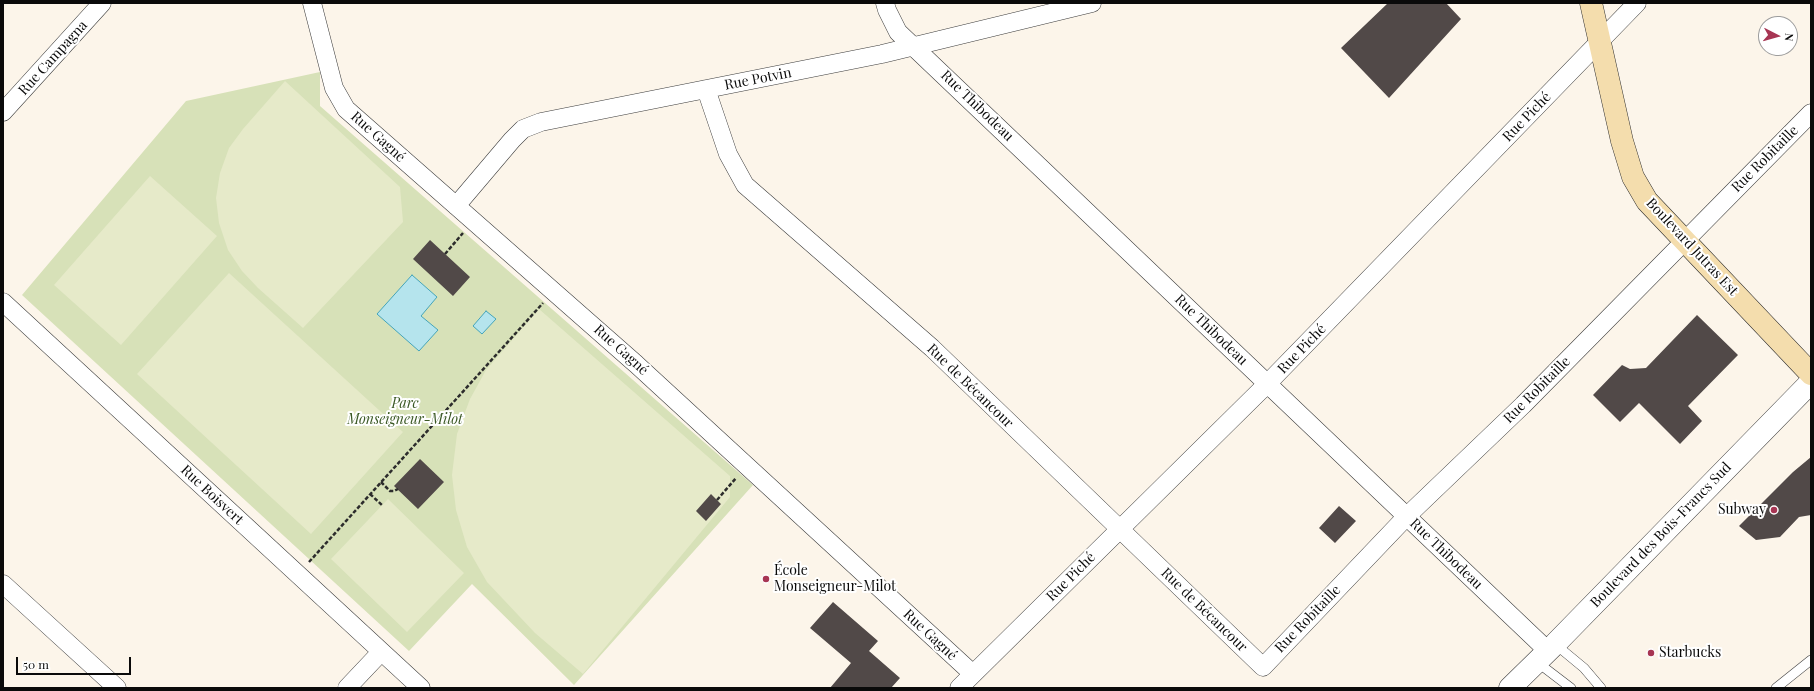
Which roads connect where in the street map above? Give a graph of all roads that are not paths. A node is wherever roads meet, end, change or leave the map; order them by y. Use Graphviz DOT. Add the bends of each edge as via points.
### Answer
graph roads {
  1 [pos="102,3"];
  2 [pos="312,3"];
  3 [pos="885,3"];
  4 [pos="1092,3"];
  5 [pos="1591,3"];
  6 [pos="1638,3"];
  7 [pos="1600,42"];
  8 [pos="915,46"];
  9 [pos="706,89"];
  10 [pos="3,112"];
  11 [pos="1811,112"];
  12 [pos="456,206"];
  13 [pos="1684,240"];
  14 [pos="3,302"];
  15 [pos="1811,374"];
  16 [pos="1811,382"];
  17 [pos="1267,384"];
  18 [pos="1406,517"];
  19 [pos="1120,529"];
  20 [pos="3,584"];
  21 [pos="381,652"];
  22 [pos="1546,652"];
  23 [pos="1811,660"];
  24 [pos="1263,667"];
  25 [pos="973,674"];
  26 [pos="117,688"];
  27 [pos="347,688"];
  28 [pos="421,688"];
  29 [pos="959,688"];
  30 [pos="1510,688"];
  31 [pos="1571,688"];
  32 [pos="1602,688"];
  33 [pos="1776,688"];
  1 -- 10 [label="street, Rue Campagna"];
  2 -- 12 [label="street, Rue Gagné" via="334,88 346,109"];
  3 -- 8 [label="street, Rue Thibodeau" via="898,32"];
  4 -- 8 [label="street, Rue Potvin"];
  5 -- 7 [label="main road, Boulevard Jutras Est"];
  6 -- 7 [label="street, Rue Piché"];
  7 -- 13 [label="main road, Boulevard Jutras Est" via="1622,141 1633,177 1648,201"];
  7 -- 17 [label="street, Rue Piché"];
  8 -- 9 [label="street, Rue Potvin"];
  8 -- 17 [label="street, Rue Thibodeau"];
  9 -- 12 [label="street, Rue Potvin" via="541,122 524,129"];
  9 -- 19 [label="street, Rue de Bécancour" via="728,154 745,185 932,348"];
  11 -- 13 [label="street, Rue Robitaille"];
  12 -- 25 [label="street, Rue Gagné" via="554,290"];
  13 -- 15 [label="main road, Boulevard Jutras Est"];
  13 -- 18 [label="street, Rue Robitaille" via="1523,405"];
  14 -- 21 [label="street, Rue Boisvert"];
  16 -- 22 [label="street, Boulevard des Bois-Francs Sud"];
  17 -- 18 [label="street, Rue Thibodeau"];
  17 -- 19 [label="street, Rue Piché"];
  18 -- 22 [label="street, Rue Thibodeau"];
  18 -- 24 [label="street, Rue Robitaille"];
  19 -- 24 [label="street, Rue de Bécancour"];
  19 -- 25 [label="street, Rue Piché"];
  20 -- 26 [label="street"];
  21 -- 27 [label="street"];
  21 -- 28 [label="street, Rue Boisvert"];
  22 -- 30 [label="street, Boulevard des Bois-Francs Sud"];
  22 -- 31 [label="lane"];
  22 -- 32 [label="lane" via="1584,668"];
  23 -- 33 [label="lane"];
  25 -- 29 [label="street, Rue Piché"];
}
